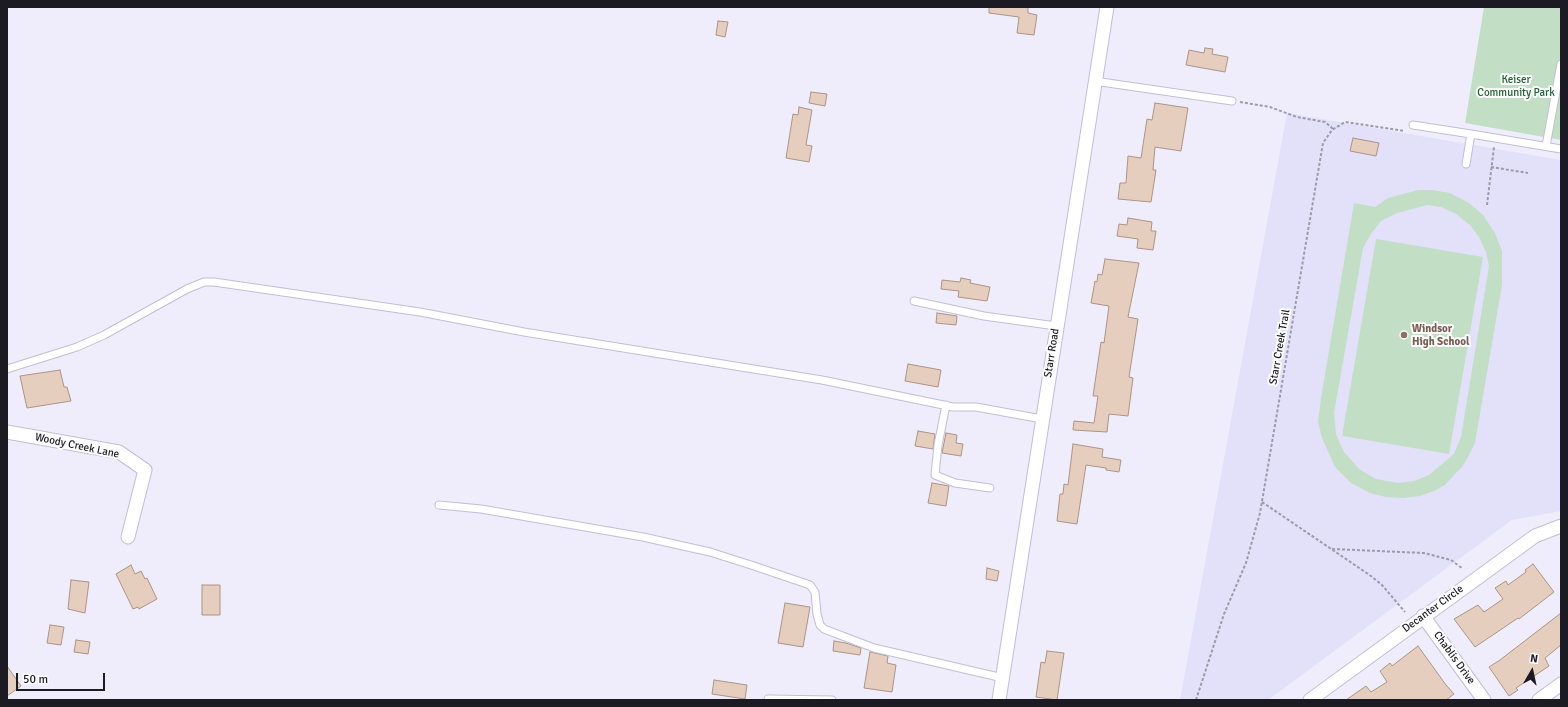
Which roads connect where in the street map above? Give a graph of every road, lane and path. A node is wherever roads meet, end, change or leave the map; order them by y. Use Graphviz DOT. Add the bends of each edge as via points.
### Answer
graph roads {
  1 [pos="1107,7"];
  2 [pos="1561,64"];
  3 [pos="1094,81"];
  4 [pos="1232,101"];
  5 [pos="1413,125"];
  6 [pos="1333,129"];
  7 [pos="1408,132"];
  8 [pos="1471,134"];
  9 [pos="1494,146"];
  10 [pos="1546,146"];
  11 [pos="1561,149"];
  12 [pos="1466,164"];
  13 [pos="1491,167"];
  14 [pos="1528,173"];
  15 [pos="1487,205"];
  16 [pos="914,300"];
  17 [pos="1056,326"];
  18 [pos="7,369"];
  19 [pos="946,405"];
  20 [pos="1042,419"];
  21 [pos="7,432"];
  22 [pos="990,488"];
  23 [pos="1262,502"];
  24 [pos="439,505"];
  25 [pos="1561,526"];
  26 [pos="128,537"];
  27 [pos="1331,549"];
  28 [pos="1463,569"];
  29 [pos="1405,612"];
  30 [pos="1423,616"];
  31 [pos="1003,678"];
  32 [pos="1561,684"];
  33 [pos="768,698"];
  34 [pos="1312,699"];
  35 [pos="832,700"];
  36 [pos="999,700"];
  37 [pos="1196,700"];
  38 [pos="1484,700"];
  39 [pos="1539,700"];
  1 -- 3 [label="street, Starr Road"];
  2 -- 10 [label="lane"];
  3 -- 4 [label="lane"];
  3 -- 17 [label="street, Starr Road"];
  4 -- 6 [label="path" via="1270,107 1297,117 1325,122"];
  5 -- 8 [label="lane"];
  6 -- 7 [label="path" via="1345,122"];
  6 -- 23 [label="path, Starr Creek Trail" via="1323,143"];
  8 -- 10 [label="lane"];
  8 -- 12 [label="lane"];
  9 -- 13 [label="path"];
  10 -- 11 [label="lane"];
  13 -- 14 [label="path"];
  13 -- 15 [label="path"];
  16 -- 17 [label="lane" via="984,316"];
  17 -- 20 [label="street, Starr Road"];
  18 -- 19 [label="lane" via="77,347 187,289 204,282 214,282 420,312 524,332 822,380"];
  19 -- 20 [label="lane" via="976,407"];
  19 -- 22 [label="lane" via="935,475 955,483"];
  20 -- 31 [label="street, Starr Road"];
  21 -- 26 [label="street, Woody Creek Lane" via="119,452 145,470"];
  23 -- 27 [label="path"];
  23 -- 37 [label="path, Starr Creek Trail" via="1246,563 1224,614"];
  24 -- 31 [label="lane" via="643,537 710,552 810,585 816,592 817,614 824,629 874,648"];
  25 -- 30 [label="street, Decanter Circle" via="1535,536"];
  27 -- 28 [label="path" via="1424,553 1451,560"];
  27 -- 29 [label="path" via="1382,585"];
  30 -- 34 [label="street, Decanter Circle"];
  30 -- 38 [label="street, Chablis Drive"];
  31 -- 36 [label="street, Starr Road"];
  32 -- 39 [label="street"];
  33 -- 35 [label="lane"];
}
